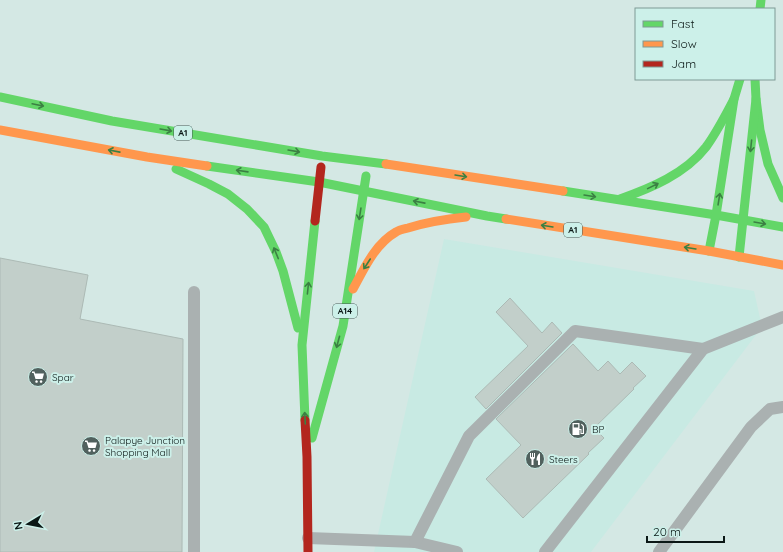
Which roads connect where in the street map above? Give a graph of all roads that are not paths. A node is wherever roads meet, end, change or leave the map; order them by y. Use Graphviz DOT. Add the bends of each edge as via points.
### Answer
graph roads {
  1 [pos="740,80"];
  2 [pos="755,80"];
  3 [pos="0,97"];
  4 [pos="734,99"];
  5 [pos="756,99"];
  6 [pos="0,130"];
  7 [pos="322,156"];
  8 [pos="147,157"];
  9 [pos="368,161"];
  10 [pos="319,182"];
  11 [pos="364,191"];
  12 [pos="783,198"];
  13 [pos="617,200"];
  14 [pos="716,215"];
  15 [pos="487,216"];
  16 [pos="743,220"];
  17 [pos="783,227"];
  18 [pos="709,251"];
  19 [pos="739,257"];
  20 [pos="783,265"];
  21 [pos="194,292"];
  22 [pos="347,300"];
  23 [pos="783,317"];
  24 [pos="302,345"];
  25 [pos="703,349"];
  26 [pos="783,408"];
  27 [pos="308,457"];
  28 [pos="308,538"];
  29 [pos="415,542"];
  30 [pos="194,552"];
  31 [pos="308,552"];
  32 [pos="457,552"];
  33 [pos="545,552"];
  34 [pos="659,552"];
  1 -- 4 [label="main road"];
  2 -- 5 [label="main road"];
  3 -- 7 [label="main road, A1, one-way" via="112,121"];
  13 -- 4 [label="main road, one-way" via="640,192 679,172 705,148"];
  14 -- 4 [label="main road, one-way"];
  5 -- 12 [label="main road" via="768,164"];
  5 -- 16 [label="main road, one-way"];
  8 -- 6 [label="main road, A1, one-way"];
  7 -- 9 [label="main road, A1"];
  7 -- 10 [label="main road, A14"];
  10 -- 8 [label="main road, A1, one-way"];
  24 -- 8 [label="main road, one-way" via="282,267 264,227 252,213 228,194"];
  9 -- 11 [label="main road, A14"];
  9 -- 13 [label="main road, A1, one-way"];
  10 -- 11 [label="main road, A1"];
  24 -- 10 [label="main road, A14, one-way"];
  15 -- 11 [label="main road, A1, one-way"];
  11 -- 22 [label="main road, A14, one-way"];
  13 -- 14 [label="main road, A1"];
  14 -- 16 [label="main road, A1"];
  14 -- 18 [label="main road"];
  18 -- 15 [label="main road, A1, one-way"];
  15 -- 22 [label="main road, one-way" via="448,219 397,231 378,247"];
  16 -- 17 [label="main road, A1, one-way"];
  16 -- 19 [label="main road"];
  18 -- 19 [label="main road, A1"];
  19 -- 20 [label="main road, A1"];
  21 -- 30 [label="lane"];
  22 -- 27 [label="main road, A14, one-way" via="343,326"];
  23 -- 25 [label="lane"];
  27 -- 24 [label="main road, A14, one-way"];
  25 -- 29 [label="lane" via="575,331 470,436"];
  25 -- 33 [label="lane"];
  26 -- 34 [label="lane" via="770,409 751,427"];
  27 -- 28 [label="main road, A14"];
  28 -- 29 [label="lane"];
  28 -- 31 [label="main road, A14"];
  29 -- 32 [label="lane"];
}
